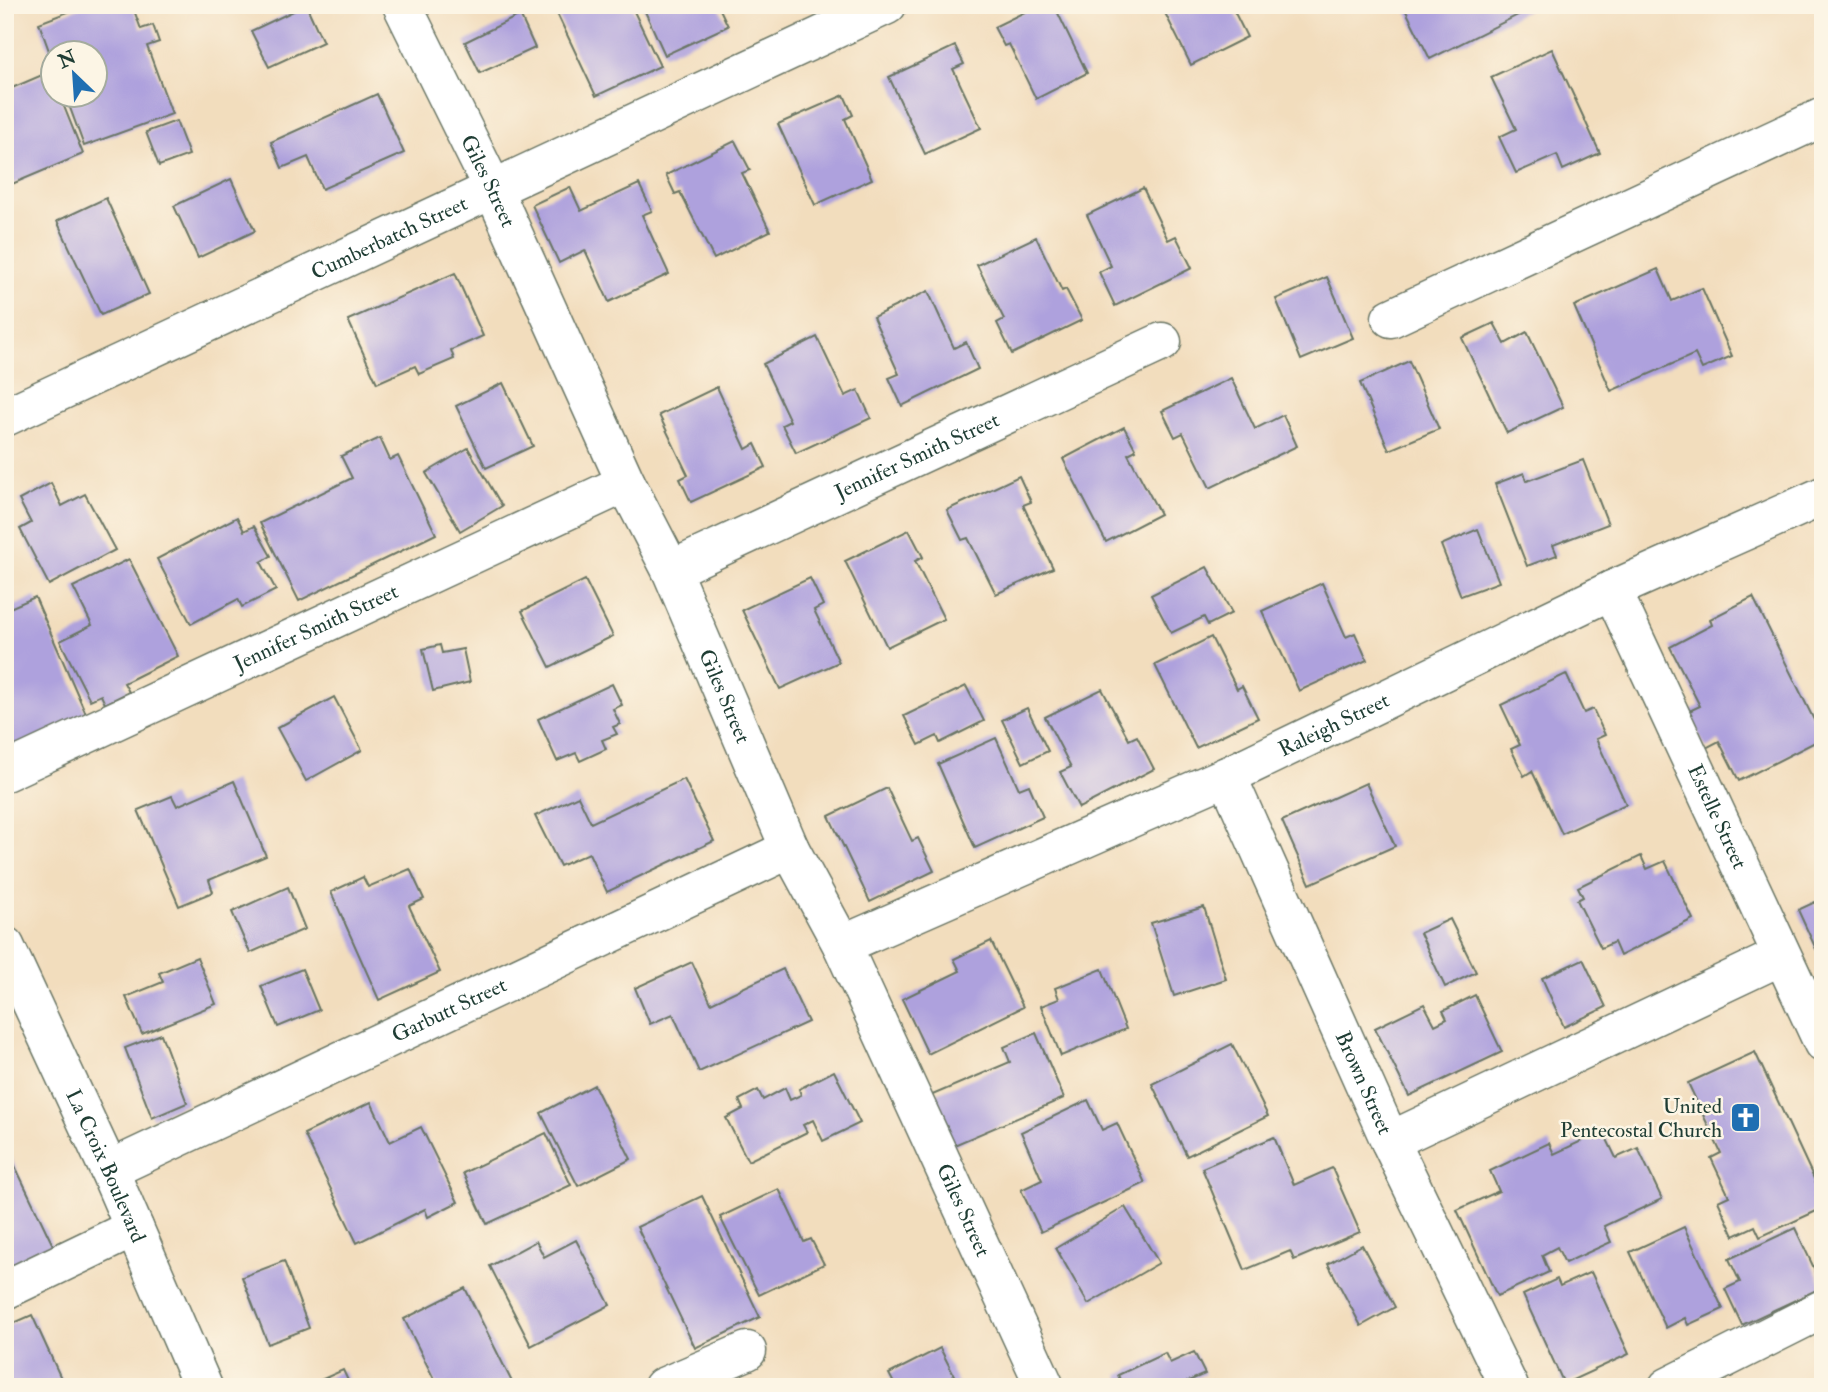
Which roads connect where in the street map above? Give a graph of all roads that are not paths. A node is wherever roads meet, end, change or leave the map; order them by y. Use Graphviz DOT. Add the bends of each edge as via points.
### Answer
graph roads {
  1 [pos="402,5"];
  2 [pos="887,5"];
  3 [pos="1823,117"];
  4 [pos="493,189"];
  5 [pos="1391,318"];
  6 [pos="1162,342"];
  7 [pos="5,417"];
  8 [pos="626,483"];
  9 [pos="1823,496"];
  10 [pos="671,570"];
  11 [pos="1612,590"];
  12 [pos="5,772"];
  13 [pos="1227,776"];
  14 [pos="790,849"];
  15 [pos="842,945"];
  16 [pos="5,946"];
  17 [pos="1781,956"];
  18 [pos="1823,1042"];
  19 [pos="1390,1141"];
  20 [pos="108,1170"];
  21 [pos="134,1228"];
  22 [pos="5,1290"];
  23 [pos="1823,1309"];
  24 [pos="747,1352"];
  25 [pos="203,1387"];
  26 [pos="663,1387"];
  27 [pos="1045,1387"];
  28 [pos="1509,1387"];
  29 [pos="1668,1387"];
  1 -- 4 [label="street, Giles Street"];
  2 -- 4 [label="street, Cumberbatch Street"];
  3 -- 5 [label="street"];
  4 -- 7 [label="street, Cumberbatch Street"];
  4 -- 8 [label="street, Giles Street"];
  6 -- 10 [label="street, Jennifer Smith Street"];
  8 -- 10 [label="street, Giles Street"];
  8 -- 12 [label="street, Jennifer Smith Street"];
  9 -- 11 [label="street, Raleigh Street"];
  10 -- 14 [label="street, Giles Street"];
  11 -- 13 [label="street, Raleigh Street"];
  11 -- 17 [label="street, Estelle Street"];
  13 -- 15 [label="street, Raleigh Street"];
  13 -- 19 [label="street, Brown Street"];
  14 -- 15 [label="street, Giles Street"];
  14 -- 20 [label="street, Garbutt Street"];
  15 -- 27 [label="street, Giles Street"];
  16 -- 20 [label="street, La Croix Boulevard"];
  17 -- 18 [label="street, Estelle Street"];
  17 -- 19 [label="street"];
  19 -- 28 [label="street, Brown Street"];
  20 -- 21 [label="street, La Croix Boulevard"];
  21 -- 22 [label="street"];
  21 -- 25 [label="street, La Croix Boulevard"];
  23 -- 29 [label="street"];
  24 -- 26 [label="street"];
}
